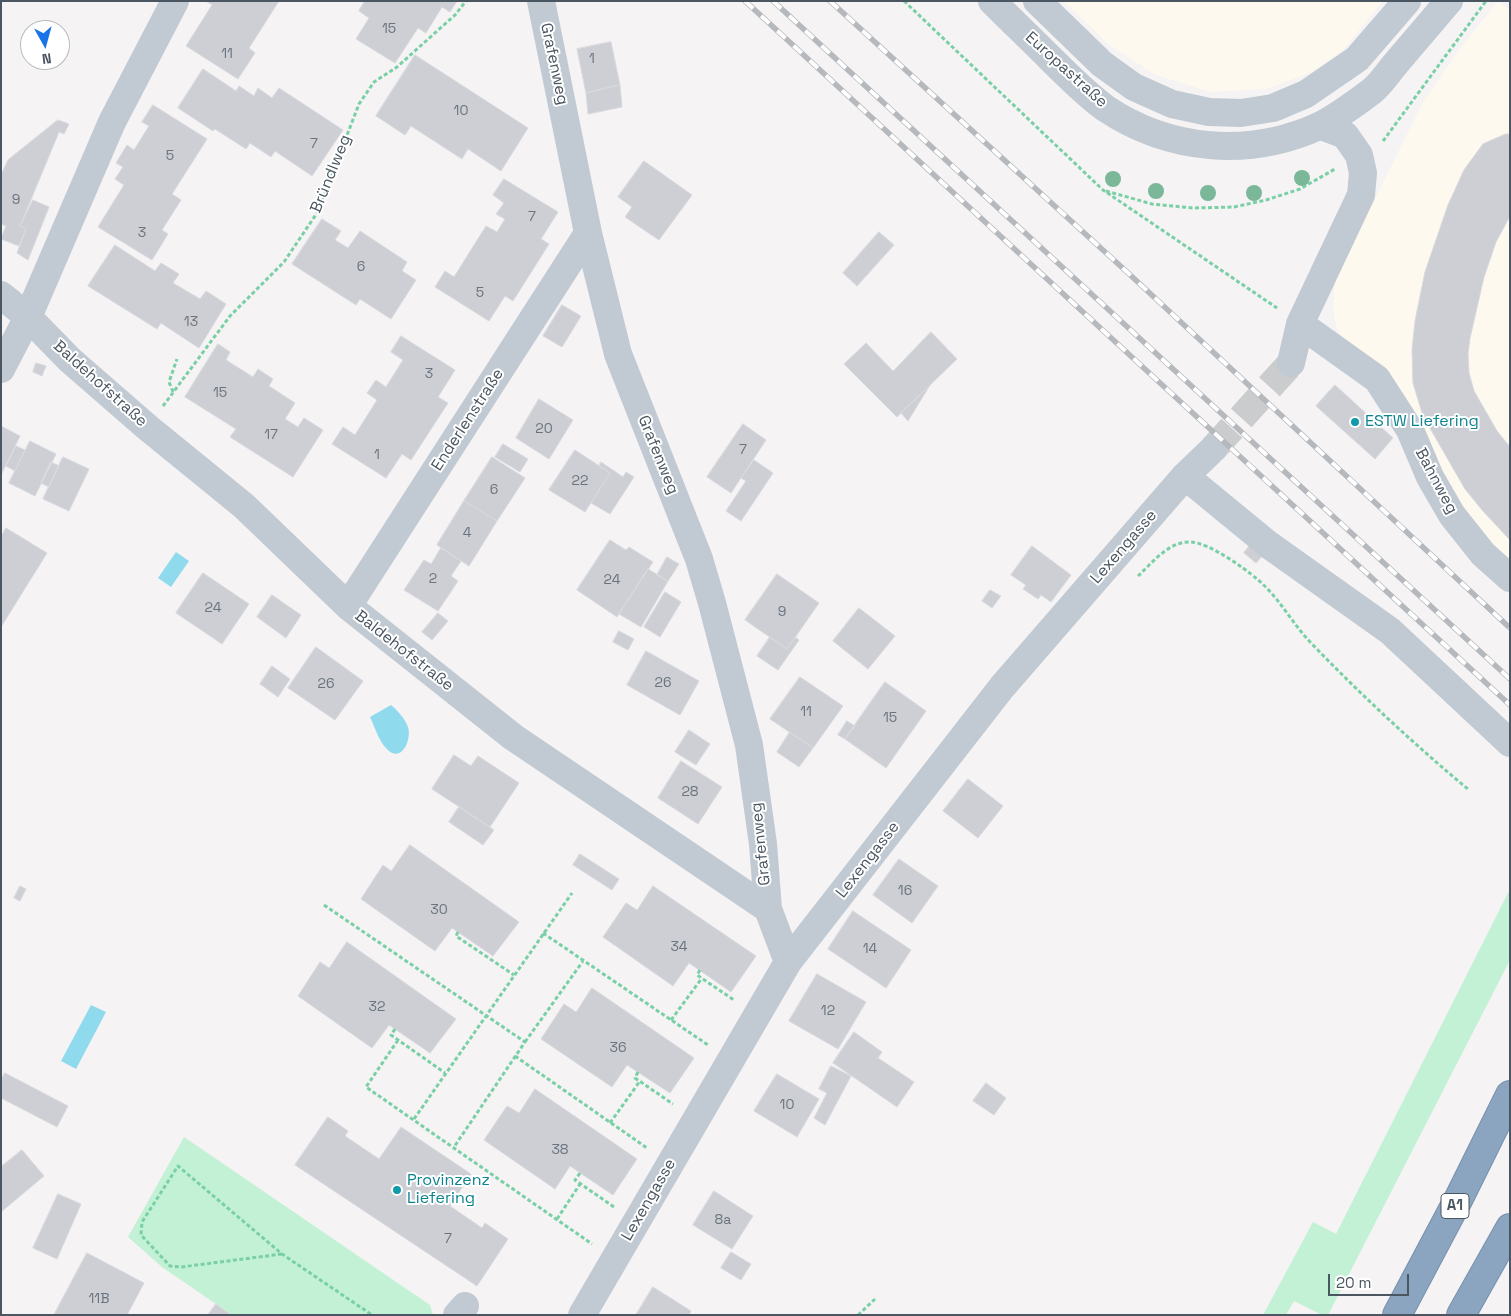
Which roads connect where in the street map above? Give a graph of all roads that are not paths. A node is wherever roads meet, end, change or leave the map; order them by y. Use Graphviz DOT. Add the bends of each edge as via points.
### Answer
graph roads {
  1 [pos="175,1"];
  2 [pos="541,1"];
  3 [pos="992,1"];
  4 [pos="1037,1"];
  5 [pos="1407,1"];
  6 [pos="1449,1"];
  7 [pos="1321,126"];
  8 [pos="588,234"];
  9 [pos="1,294"];
  10 [pos="28,317"];
  11 [pos="1300,324"];
  12 [pos="1291,363"];
  13 [pos="1,369"];
  14 [pos="1213,448"];
  15 [pos="1186,476"];
  16 [pos="1510,578"];
  17 [pos="348,606"];
  18 [pos="1510,743"];
  19 [pos="768,909"];
  20 [pos="788,962"];
  21 [pos="1510,1095"];
  22 [pos="1510,1228"];
  23 [pos="582,1315"];
  24 [pos="1397,1315"];
  25 [pos="1461,1315"];
  1 -- 10 [label="street" via="112,122"];
  2 -- 8 [label="street, Grafenweg"];
  3 -- 7 [label="street, Europastraße" via="1079,87 1126,120 1162,136 1212,146 1242,146 1286,138"];
  4 -- 5 [label="street, Europastraße" via="1102,64 1134,87 1172,104 1209,112 1242,113 1273,108 1306,94 1357,59"];
  6 -- 7 [label="street, Europastraße" via="1374,90"];
  7 -- 11 [label="street" via="1345,135 1359,155 1363,173 1361,195"];
  8 -- 17 [label="street, Enderlenstraße"];
  8 -- 19 [label="street, Grafenweg" via="618,354 699,559 715,613 749,745 763,844"];
  9 -- 10 [label="street, Baldehofstraße"];
  10 -- 13 [label="street"];
  10 -- 17 [label="street, Baldehofstraße" via="70,360 244,506"];
  11 -- 12 [label="street"];
  11 -- 16 [label="street, Bahnweg" via="1378,379 1410,430 1430,477 1452,515 1483,554"];
  14 -- 15 [label="street, Lexengasse"];
  15 -- 18 [label="street" via="1269,545 1390,631"];
  15 -- 20 [label="street, Lexengasse" via="1002,687"];
  17 -- 19 [label="street, Baldehofstraße" via="513,736"];
  19 -- 20 [label="street"];
  20 -- 23 [label="street, Lexengasse"];
  21 -- 24 [label="highway, A1"];
  22 -- 25 [label="highway"];
}
